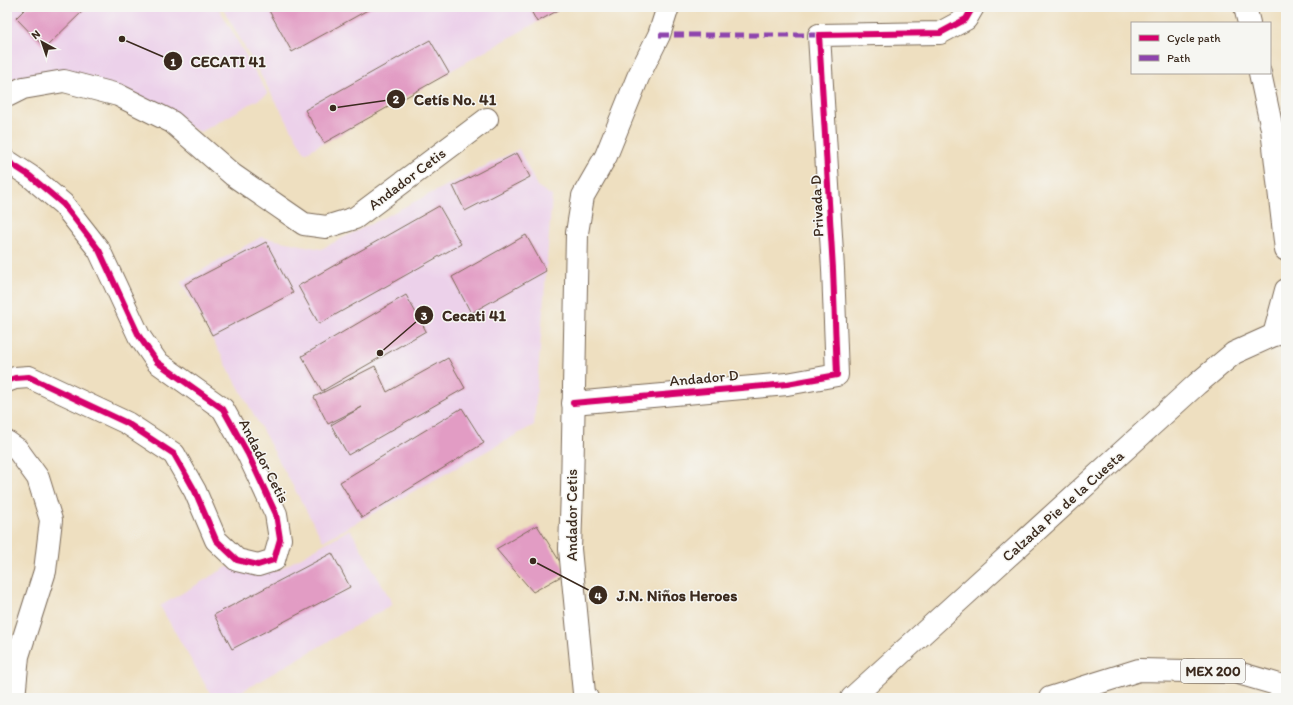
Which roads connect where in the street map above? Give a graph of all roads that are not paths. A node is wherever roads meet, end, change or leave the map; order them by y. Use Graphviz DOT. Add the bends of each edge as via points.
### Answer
graph roads {
  1 [pos="668,7"];
  2 [pos="1245,7"];
  3 [pos="969,13"];
  4 [pos="1249,22"];
  5 [pos="1260,74"];
  6 [pos="7,96"];
  7 [pos="487,119"];
  8 [pos="7,161"];
  9 [pos="1286,250"];
  10 [pos="1286,290"];
  11 [pos="1280,334"];
  12 [pos="837,376"];
  13 [pos="7,381"];
  14 [pos="573,403"];
  15 [pos="7,442"];
  16 [pos="1286,687"];
  17 [pos="14,698"];
  18 [pos="586,698"];
  19 [pos="852,698"];
  20 [pos="1050,698"];
  1 -- 14 [label="street, Andador Cetis" via="659,35 638,77 606,156 583,196 577,233"];
  2 -- 4 [label="street"];
  3 -- 12 [label="street, Privada D" via="940,33 819,36 834,270"];
  5 -- 9 [label="street" via="1272,129"];
  6 -- 7 [label="street, Andador Cetis" via="23,88 64,81 118,95 172,122 232,175 304,224 326,227 355,218"];
  8 -- 13 [label="street, Andador Cetis" via="30,176 63,204 99,250 139,336 157,362 222,409 248,454 276,514 280,539 274,560 258,565 237,560 216,540 195,491 174,454 127,423 29,377"];
  10 -- 11 [label="street"];
  11 -- 19 [label="street, Calzada Pie de la Cuesta" via="1234,353 1196,384"];
  12 -- 14 [label="street, Andador D" via="787,384"];
  14 -- 18 [label="street, Andador Cetis" via="570,549"];
  15 -- 17 [label="street" via="17,449 38,478 51,520 45,571 18,656"];
  16 -- 20 [label="street, MEX 200" via="1235,672 1139,670"];
}
